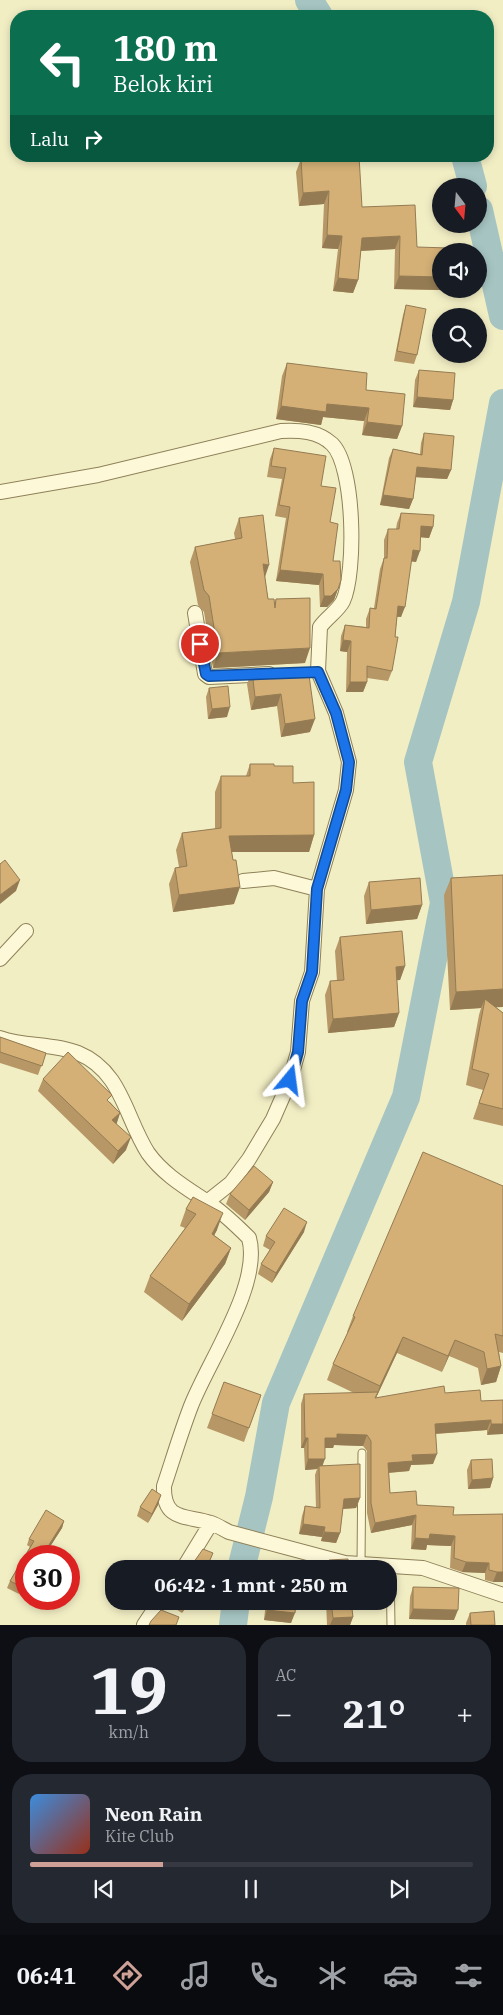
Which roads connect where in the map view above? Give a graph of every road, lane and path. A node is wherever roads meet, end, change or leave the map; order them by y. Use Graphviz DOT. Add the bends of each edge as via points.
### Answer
graph roads {
  1 [pos="0,492"];
  2 [pos="195,613"];
  3 [pos="281,673"];
  4 [pos="243,881"];
  5 [pos="317,889"];
  6 [pos="26,931"];
  7 [pos="0,959"];
  8 [pos="0,1038"];
  9 [pos="207,1202"];
  10 [pos="362,1453"];
  11 [pos="211,1523"];
  12 [pos="188,1560"];
  13 [pos="334,1560"];
  14 [pos="361,1560"];
  15 [pos="397,1566"];
  16 [pos="503,1595"];
  17 [pos="154,1610"];
  18 [pos="391,1610"];
  19 [pos="144,1625"];
  20 [pos="391,1625"];
  1 -- 5 [label="street" via="98,474 281,431 302,429 332,444 344,466 352,553 344,599 320,626 313,672 336,713 349,762 346,790"];
  2 -- 3 [label="street" via="206,674"];
  4 -- 5 [label="street" via="274,878"];
  5 -- 9 [label="street" via="312,972 302,1001 298,1052 290,1080 249,1159 231,1183"];
  6 -- 7 [label="street"];
  8 -- 9 [label="street" via="78,1053 104,1070 117,1085 130,1121 149,1154 179,1185"];
  9 -- 11 [label="street" via="249,1238 252,1262 235,1315 191,1406 164,1486 164,1498 171,1510 183,1519"];
  10 -- 14 [label="lane"];
  11 -- 12 [label="street"];
  11 -- 13 [label="street" via="229,1532"];
  15 -- 16 [label="street" via="423,1568"];
  17 -- 19 [label="street"];
  18 -- 20 [label="lane"];
}
